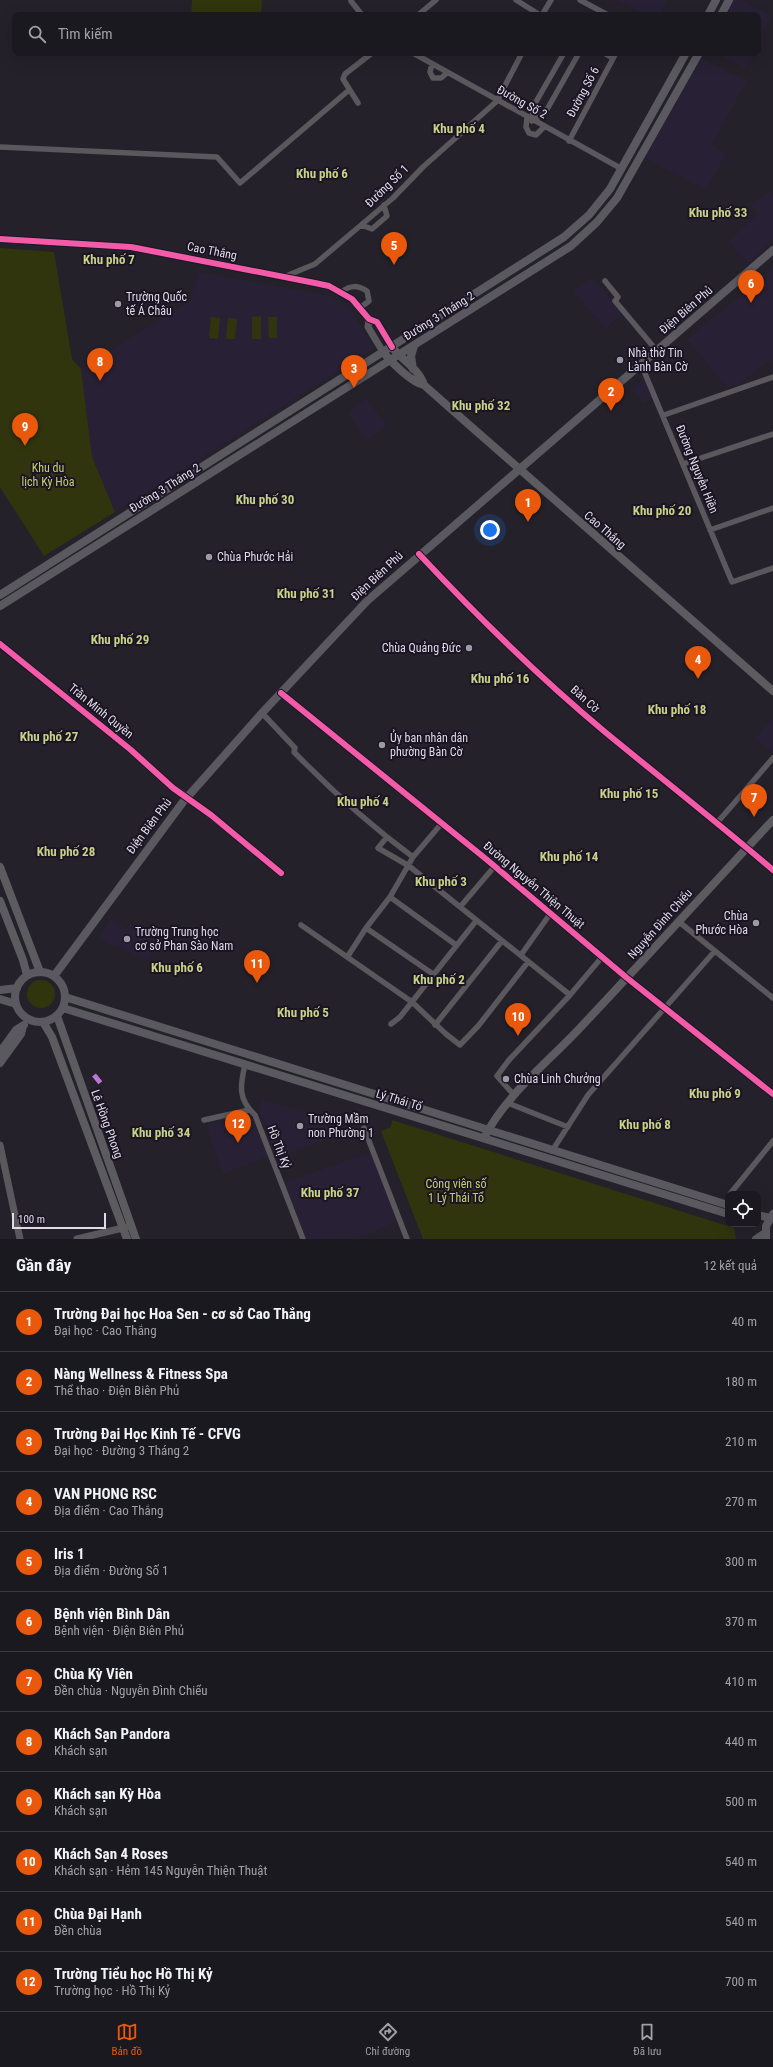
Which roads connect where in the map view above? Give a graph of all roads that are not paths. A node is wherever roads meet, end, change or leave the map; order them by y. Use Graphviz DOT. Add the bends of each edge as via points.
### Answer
graph roads {
  1 [pos="436,0"];
  2 [pos="516,0"];
  3 [pos="551,0"];
  4 [pos="580,0"];
  5 [pos="716,0"];
  6 [pos="729,0"];
  7 [pos="351,1"];
  8 [pos="360,12"];
  9 [pos="422,12"];
  10 [pos="536,12"];
  11 [pos="543,12"];
  12 [pos="602,12"];
  13 [pos="710,12"];
  14 [pos="723,12"];
  15 [pos="368,56"];
  16 [pos="417,56"];
  17 [pos="520,56"];
  18 [pos="562,56"];
  19 [pos="577,56"];
  20 [pos="615,56"];
  21 [pos="684,56"];
  22 [pos="697,56"];
  23 [pos="432,64"];
  24 [pos="447,73"];
  25 [pos="349,90"];
  26 [pos="497,101"];
  27 [pos="358,103"];
  28 [pos="529,119"];
  29 [pos="544,127"];
  30 [pos="569,141"];
  31 [pos="0,147"];
  32 [pos="622,169"];
  33 [pos="384,205"];
  34 [pos="361,225"];
  35 [pos="0,239"];
  36 [pos="773,250"];
  37 [pos="286,276"];
  38 [pos="605,282"];
  39 [pos="341,292"];
  40 [pos="361,307"];
  41 [pos="369,320"];
  42 [pos="414,346"];
  43 [pos="392,347"];
  44 [pos="657,351"];
  45 [pos="383,352"];
  46 [pos="399,356"];
  47 [pos="390,361"];
  48 [pos="641,364"];
  49 [pos="413,369"];
  50 [pos="773,377"];
  51 [pos="424,384"];
  52 [pos="664,415"];
  53 [pos="773,434"];
  54 [pos="683,464"];
  55 [pos="518,469"];
  56 [pos="773,508"];
  57 [pos="710,530"];
  58 [pos="419,554"];
  59 [pos="773,568"];
  60 [pos="0,595"];
  61 [pos="0,606"];
  62 [pos="0,644"];
  63 [pos="773,691"];
  64 [pos="281,693"];
  65 [pos="262,713"];
  66 [pos="773,758"];
  67 [pos="187,797"];
  68 [pos="773,820"];
  69 [pos="442,823"];
  70 [pos="716,824"];
  71 [pos="387,837"];
  72 [pos="747,848"];
  73 [pos="413,857"];
  74 [pos="409,866"];
  75 [pos="0,867"];
  76 [pos="494,867"];
  77 [pos="773,870"];
  78 [pos="281,873"];
  79 [pos="390,897"];
  80 [pos="0,901"];
  81 [pos="460,907"];
  82 [pos="550,914"];
  83 [pos="476,921"];
  84 [pos="678,921"];
  85 [pos="301,925"];
  86 [pos="366,928"];
  87 [pos="502,942"];
  88 [pos="456,945"];
  89 [pos="714,952"];
  90 [pos="521,955"];
  91 [pos="348,956"];
  92 [pos="602,957"];
  93 [pos="528,962"];
  94 [pos="40,972"];
  95 [pos="433,974"];
  96 [pos="27,975"];
  97 [pos="54,976"];
  98 [pos="627,978"];
  99 [pos="16,988"];
  100 [pos="0,990"];
  101 [pos="570,995"];
  102 [pos="65,997"];
  103 [pos="773,998"];
  104 [pos="0,999"];
  105 [pos="412,1002"];
  106 [pos="16,1004"];
  107 [pos="63,1008"];
  108 [pos="665,1008"];
  109 [pos="57,1016"];
  110 [pos="29,1020"];
  111 [pos="43,1022"];
  112 [pos="391,1024"];
  113 [pos="435,1025"];
  114 [pos="23,1026"];
  115 [pos="0,1052"];
  116 [pos="248,1055"];
  117 [pos="0,1063"];
  118 [pos="245,1065"];
  119 [pos="773,1094"];
  120 [pos="514,1095"];
  121 [pos="508,1103"];
  122 [pos="250,1110"];
  123 [pos="204,1120"];
  124 [pos="568,1127"];
  125 [pos="364,1128"];
  126 [pos="491,1131"];
  127 [pos="488,1140"];
  128 [pos="773,1141"];
  129 [pos="0,1144"];
  130 [pos="552,1151"];
  131 [pos="732,1191"];
  132 [pos="725,1207"];
  133 [pos="725,1207"];
  134 [pos="766,1226"];
  135 [pos="126,1227"];
  136 [pos="20,1239"];
  137 [pos="77,1239"];
  138 [pos="127,1239"];
  139 [pos="136,1239"];
  140 [pos="303,1239"];
  141 [pos="407,1239"];
  142 [pos="756,1239"];
  1 -- 9 [label="street"];
  2 -- 10 [label="street"];
  3 -- 11 [label="street"];
  4 -- 12 [label="street"];
  5 -- 13 [label="main road"];
  6 -- 14 [label="main road"];
  7 -- 8 [label="street"];
  15 -- 25 [label="street" via="345,74 343,78"];
  16 -- 23 [label="street, Đường Số 2"];
  17 -- 26 [label="street"];
  18 -- 28 [label="street" via="532,107"];
  19 -- 28 [label="street" via="544,113"];
  20 -- 30 [label="street, Đường Số 6"];
  21 -- 32 [label="main road, Đường 3 Tháng 2"];
  22 -- 42 [label="main road, Đường 3 Tháng 2" via="625,185 597,222 562,253"];
  23 -- 24 [label="street, Đường Số 2"];
  23 -- 24 [label="street" via="432,78 441,78"];
  24 -- 26 [label="street, Đường Số 2"];
  25 -- 27 [label="street"];
  25 -- 31 [label="street" via="240,183 217,158"];
  26 -- 28 [label="street, Đường Số 2"];
  26 -- 33 [label="street, Đường Số 1"];
  28 -- 29 [label="street, Đường Số 2"];
  28 -- 29 [label="street" via="526,127 529,133 536,135"];
  29 -- 30 [label="street, Đường Số 2"];
  30 -- 32 [label="street, Đường Số 2"];
  32 -- 43 [label="main road, Đường 3 Tháng 2" via="596,206 564,237"];
  33 -- 34 [label="street, Đường Số 1"];
  33 -- 34 [label="street" via="387,216 372,229"];
  34 -- 37 [label="street, Đường Số 1" via="314,264"];
  35 -- 37 [label="street, Cao Thắng" via="131,247"];
  36 -- 44 [label="main road, Điện Biên Phủ"];
  37 -- 39 [label="street, Cao Thắng" via="329,286"];
  38 -- 44 [label="street" via="618,298 615,301"];
  39 -- 40 [label="street, Cao Thắng"];
  39 -- 40 [label="street" via="348,286 359,286 367,291 369,301"];
  40 -- 41 [label="street, Cao Thắng"];
  41 -- 43 [label="street, Cao Thắng" via="377,322"];
  41 -- 45 [label="street, Cao Thắng" via="368,327"];
  42 -- 46 [label="main road, Đường 3 Tháng 2"];
  42 -- 49 [label="main road" via="411,356"];
  43 -- 45 [label="main road, Đường 3 Tháng 2"];
  43 -- 46 [label="main road, Cao Thắng"];
  44 -- 48 [label="main road, Điện Biên Phủ"];
  45 -- 47 [label="main road, Cao Thắng"];
  45 -- 60 [label="main road, Đường 3 Tháng 2"];
  46 -- 47 [label="main road, Đường 3 Tháng 2"];
  46 -- 49 [label="main road, Cao Thắng"];
  47 -- 51 [label="main road, Cao Thắng" via="416,384"];
  47 -- 61 [label="main road, Đường 3 Tháng 2"];
  48 -- 52 [label="street, Đường Nguyễn Hiền"];
  48 -- 55 [label="main road, Điện Biên Phủ"];
  49 -- 51 [label="main road, Cao Thắng" via="422,377"];
  50 -- 52 [label="street"];
  51 -- 55 [label="main road, Cao Thắng"];
  52 -- 54 [label="street, Đường Nguyễn Hiền"];
  53 -- 54 [label="street"];
  54 -- 57 [label="street, Đường Nguyễn Hiền"];
  55 -- 58 [label="main road, Điện Biên Phủ"];
  55 -- 63 [label="main road, Cao Thắng"];
  56 -- 57 [label="street"];
  57 -- 59 [label="street, Đường Nguyễn Hiền" via="732,582"];
  58 -- 64 [label="main road, Điện Biên Phủ" via="367,601"];
  58 -- 70 [label="street, Bàn Cờ" via="463,600 555,687"];
  62 -- 67 [label="street, Trần Minh Quyền"];
  64 -- 65 [label="main road, Điện Biên Phủ"];
  64 -- 69 [label="street, Đường Nguyễn Thiện Thuật"];
  65 -- 67 [label="main road, Điện Biên Phủ"];
  65 -- 71 [label="street" via="315,774"];
  66 -- 70 [label="street"];
  67 -- 78 [label="street"];
  67 -- 97 [label="main road, Điện Biên Phủ"];
  68 -- 72 [label="main road, Nguyễn Đình Chiểu"];
  69 -- 73 [label="street"];
  69 -- 76 [label="street, Đường Nguyễn Thiện Thuật"];
  70 -- 72 [label="street, Bàn Cờ"];
  71 -- 73 [label="street"];
  71 -- 74 [label="street" via="378,848"];
  72 -- 77 [label="street, Bàn Cờ"];
  72 -- 84 [label="main road, Nguyễn Đình Chiểu"];
  73 -- 74 [label="street"];
  74 -- 79 [label="street"];
  74 -- 81 [label="street"];
  75 -- 94 [label="main road"];
  76 -- 81 [label="street"];
  76 -- 82 [label="street, Đường Nguyễn Thiện Thuật"];
  79 -- 86 [label="street"];
  79 -- 88 [label="street"];
  80 -- 96 [label="main road"];
  81 -- 83 [label="street"];
  82 -- 90 [label="street"];
  82 -- 92 [label="street, Đường Nguyễn Thiện Thuật"];
  83 -- 87 [label="street"];
  83 -- 88 [label="street"];
  84 -- 89 [label="street"];
  84 -- 98 [label="main road, Nguyễn Đình Chiểu"];
  85 -- 91 [label="street"];
  86 -- 91 [label="street"];
  86 -- 95 [label="street"];
  87 -- 90 [label="street"];
  87 -- 113 [label="street"];
  88 -- 95 [label="street"];
  89 -- 103 [label="street"];
  89 -- 108 [label="street"];
  90 -- 93 [label="street"];
  91 -- 105 [label="street"];
  92 -- 98 [label="street, Đường Nguyễn Thiện Thuật"];
  92 -- 101 [label="street"];
  93 -- 101 [label="street"];
  93 -- 113 [label="street" via="479,1025 460,1044"];
  94 -- 96 [label="main road"];
  94 -- 97 [label="main road"];
  95 -- 105 [label="street"];
  96 -- 99 [label="main road"];
  97 -- 102 [label="main road" via="62,985"];
  98 -- 108 [label="street, Đường Nguyễn Thiện Thuật"];
  98 -- 120 [label="main road, Nguyễn Đình Chiểu"];
  99 -- 100 [label="main road"];
  99 -- 106 [label="main road"];
  101 -- 120 [label="street" via="497,1076"];
  102 -- 107 [label="main road"];
  102 -- 116 [label="main road, Lý Thái Tổ"];
  104 -- 106 [label="main road"];
  105 -- 112 [label="street"];
  105 -- 113 [label="street"];
  106 -- 110 [label="main road" via="21,1014"];
  107 -- 109 [label="main road"];
  107 -- 118 [label="main road, Lý Thái Tổ"];
  108 -- 119 [label="street, Đường Nguyễn Thiện Thuật"];
  108 -- 124 [label="street" via="588,1095"];
  109 -- 111 [label="main road"];
  109 -- 135 [label="main road, Lê Hồng Phong"];
  110 -- 111 [label="main road"];
  110 -- 114 [label="main road"];
  111 -- 135 [label="main road, Lê Hồng Phong" via="52,1037"];
  114 -- 115 [label="main road" via="16,1030"];
  114 -- 117 [label="main road" via="21,1034"];
  116 -- 118 [label="street"];
  116 -- 126 [label="main road, Lý Thái Tổ"];
  118 -- 122 [label="street, Hồ Thị Kỷ" via="240,1088"];
  118 -- 127 [label="main road, Lý Thái Tổ"];
  120 -- 121 [label="main road, Nguyễn Đình Chiểu"];
  121 -- 124 [label="street"];
  121 -- 126 [label="main road, Nguyễn Đình Chiểu"];
  122 -- 123 [label="street"];
  122 -- 140 [label="street, Hồ Thị Kỷ" via="255,1115"];
  124 -- 130 [label="street"];
  125 -- 141 [label="street"];
  126 -- 127 [label="main road, Nguyễn Đình Chiểu"];
  126 -- 130 [label="main road, Lý Thái Tổ"];
  127 -- 132 [label="main road, Lý Thái Tổ"];
  128 -- 131 [label="street"];
  129 -- 136 [label="street"];
  130 -- 133 [label="main road, Lý Thái Tổ"];
  134 -- 142 [label="main road"];
  135 -- 137 [label="street"];
  135 -- 138 [label="main road, Lê Hồng Phong"];
  135 -- 139 [label="main road, Lê Hồng Phong"];
}
